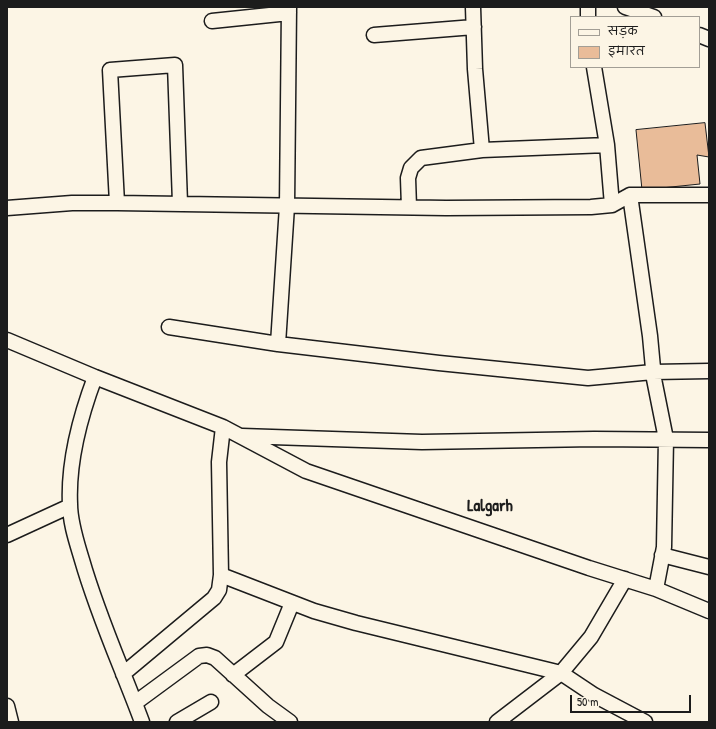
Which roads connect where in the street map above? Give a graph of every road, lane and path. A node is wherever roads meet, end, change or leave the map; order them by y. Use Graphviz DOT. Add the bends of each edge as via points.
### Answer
graph roads {
  1 [pos="473,7"];
  2 [pos="625,7"];
  3 [pos="289,10"];
  4 [pos="651,16"];
  5 [pos="212,21"];
  6 [pos="474,27"];
  7 [pos="374,35"];
  8 [pos="594,68"];
  9 [pos="608,145"];
  10 [pos="482,150"];
  11 [pos="630,195"];
  12 [pos="709,195"];
  13 [pos="116,203"];
  14 [pos="180,203"];
  15 [pos="612,205"];
  16 [pos="287,206"];
  17 [pos="409,207"];
  18 [pos="7,208"];
  19 [pos="169,328"];
  20 [pos="7,340"];
  21 [pos="278,344"];
  22 [pos="709,371"];
  23 [pos="653,372"];
  24 [pos="95,377"];
  25 [pos="223,427"];
  26 [pos="240,436"];
  27 [pos="666,439"];
  28 [pos="709,440"];
  29 [pos="70,506"];
  30 [pos="7,535"];
  31 [pos="662,555"];
  32 [pos="709,567"];
  33 [pos="221,575"];
  34 [pos="625,579"];
  35 [pos="656,589"];
  36 [pos="292,603"];
  37 [pos="709,611"];
  38 [pos="561,673"];
  39 [pos="123,674"];
  40 [pos="233,675"];
  41 [pos="211,702"];
  42 [pos="135,703"];
  43 [pos="7,706"];
  44 [pos="10,722"];
  45 [pos="142,722"];
  46 [pos="177,722"];
  47 [pos="290,722"];
  48 [pos="497,722"];
  49 [pos="645,722"];
  1 -- 6 [label="street"];
  2 -- 4 [label="street"];
  3 -- 5 [label="street"];
  3 -- 16 [label="street"];
  6 -- 7 [label="street"];
  6 -- 10 [label="street"];
  8 -- 9 [label="street"];
  9 -- 10 [label="street"];
  9 -- 15 [label="street"];
  10 -- 17 [label="street" via="421,158 411,168 408,178"];
  11 -- 12 [label="street"];
  11 -- 15 [label="street"];
  11 -- 23 [label="street"];
  13 -- 14 [label="street"];
  13 -- 14 [label="street" via="110,70 176,65"];
  13 -- 18 [label="street" via="72,203"];
  14 -- 16 [label="street"];
  15 -- 17 [label="street"];
  16 -- 17 [label="street"];
  16 -- 21 [label="street"];
  19 -- 21 [label="street"];
  20 -- 24 [label="street"];
  21 -- 23 [label="street" via="588,378"];
  22 -- 23 [label="street"];
  23 -- 27 [label="street"];
  24 -- 25 [label="street"];
  24 -- 29 [label="street" via="74,455"];
  25 -- 26 [label="street"];
  25 -- 33 [label="street" via="219,469"];
  26 -- 27 [label="street" via="422,442"];
  26 -- 34 [label="street" via="306,471"];
  27 -- 28 [label="street"];
  27 -- 31 [label="street"];
  29 -- 30 [label="street"];
  29 -- 39 [label="street" via="88,580"];
  31 -- 32 [label="street"];
  31 -- 35 [label="street"];
  33 -- 36 [label="street"];
  33 -- 39 [label="street" via="219,590 214,598"];
  34 -- 35 [label="street"];
  34 -- 38 [label="street" via="591,637"];
  35 -- 37 [label="street"];
  36 -- 38 [label="street" via="356,623"];
  36 -- 40 [label="street" via="276,642"];
  38 -- 48 [label="street"];
  38 -- 49 [label="street" via="594,695"];
  39 -- 42 [label="street"];
  40 -- 42 [label="street" via="215,658 199,656"];
  40 -- 47 [label="street"];
  41 -- 46 [label="street"];
  42 -- 45 [label="street"];
  43 -- 44 [label="street"];
}
